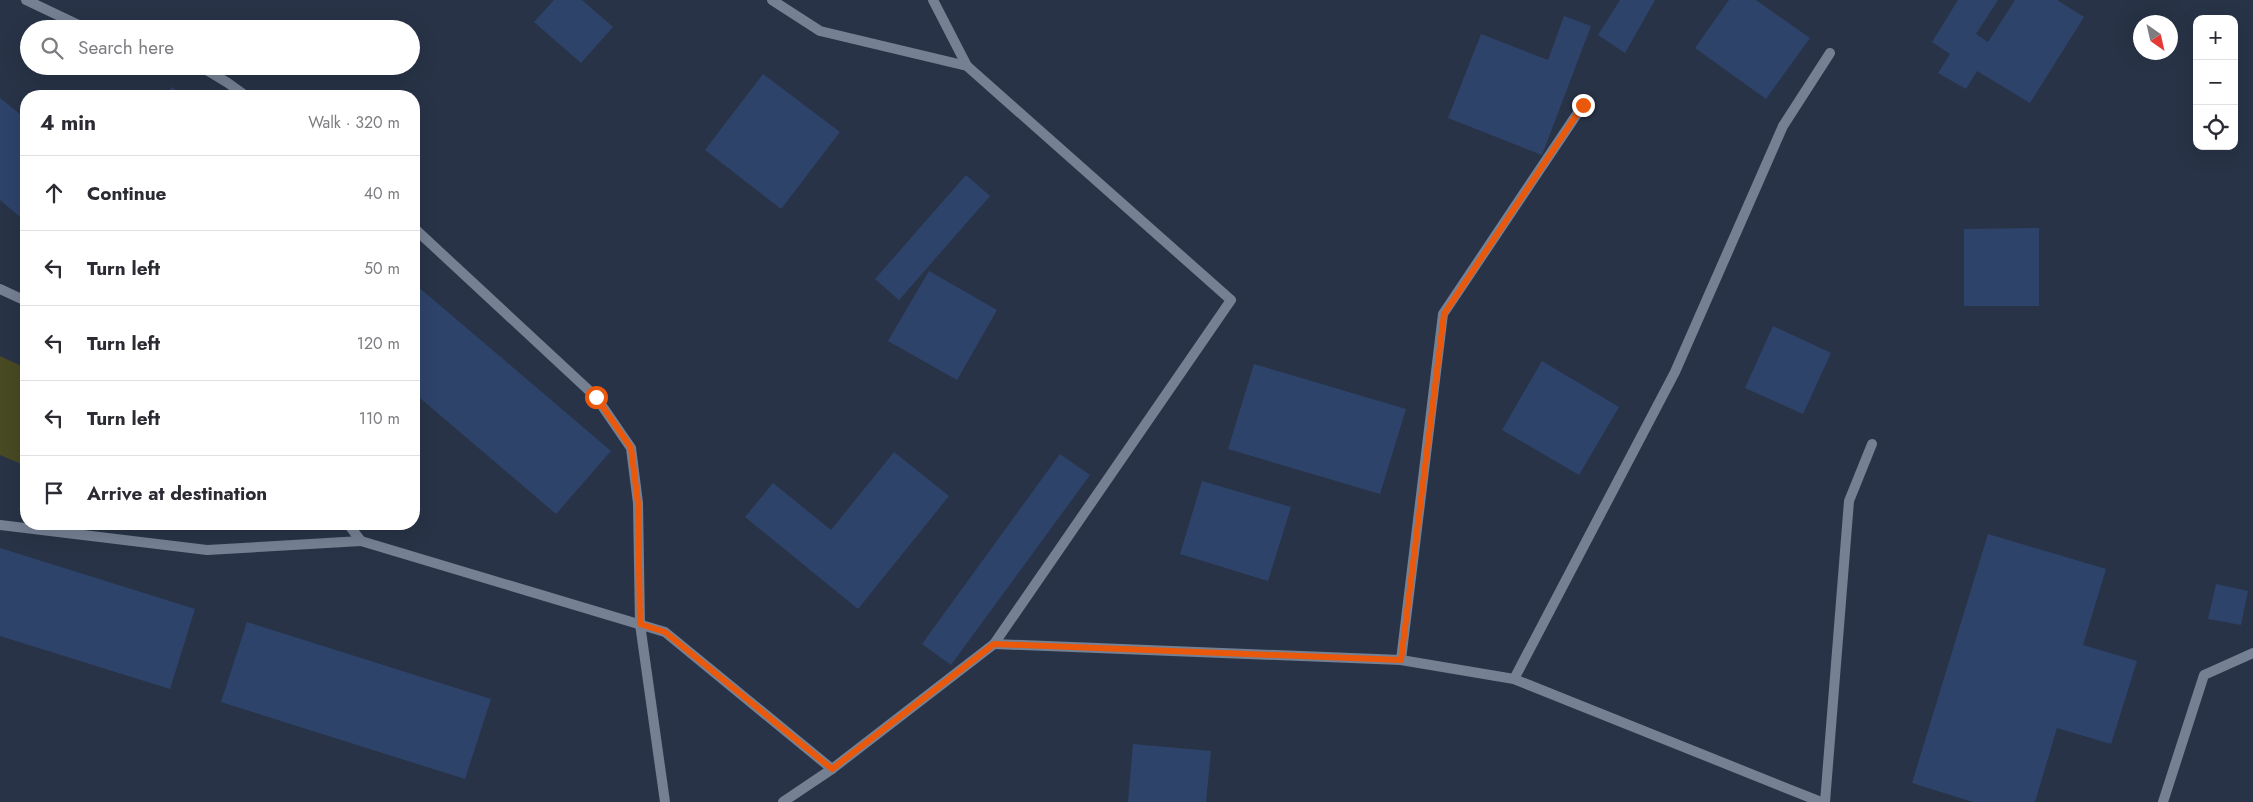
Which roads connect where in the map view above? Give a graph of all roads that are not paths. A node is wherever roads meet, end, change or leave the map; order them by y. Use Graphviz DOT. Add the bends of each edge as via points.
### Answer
graph roads {
  1 [pos="26,0"];
  2 [pos="772,0"];
  3 [pos="933,0"];
  4 [pos="68,20"];
  5 [pos="1830,53"];
  6 [pos="967,66"];
  7 [pos="215,75"];
  8 [pos="238,90"];
  9 [pos="1583,105"];
  10 [pos="420,234"];
  11 [pos="0,289"];
  12 [pos="20,298"];
  13 [pos="1872,444"];
  14 [pos="0,525"];
  15 [pos="20,527"];
  16 [pos="41,530"];
  17 [pos="353,530"];
  18 [pos="361,541"];
  19 [pos="640,624"];
  20 [pos="994,644"];
  21 [pos="2253,652"];
  22 [pos="1401,660"];
  23 [pos="1514,679"];
  24 [pos="832,769"];
  25 [pos="665,802"];
  26 [pos="783,802"];
  27 [pos="1821,802"];
  28 [pos="1825,802"];
  29 [pos="2164,802"];
  1 -- 4 [label="street"];
  2 -- 6 [label="street" via="820,30"];
  3 -- 6 [label="street"];
  5 -- 23 [label="street" via="1783,126 1675,372"];
  6 -- 20 [label="street" via="1231,300"];
  7 -- 8 [label="street"];
  9 -- 22 [label="street" via="1444,314"];
  10 -- 19 [label="street" via="596,397 631,448 638,503"];
  11 -- 12 [label="street"];
  13 -- 28 [label="street" via="1849,501"];
  14 -- 15 [label="street"];
  16 -- 18 [label="street" via="207,550"];
  17 -- 18 [label="street"];
  18 -- 19 [label="street"];
  19 -- 24 [label="street" via="665,632"];
  19 -- 25 [label="street"];
  20 -- 22 [label="street"];
  20 -- 24 [label="street"];
  21 -- 29 [label="street" via="2204,675"];
  22 -- 23 [label="street"];
  23 -- 27 [label="street"];
  24 -- 26 [label="street"];
}
